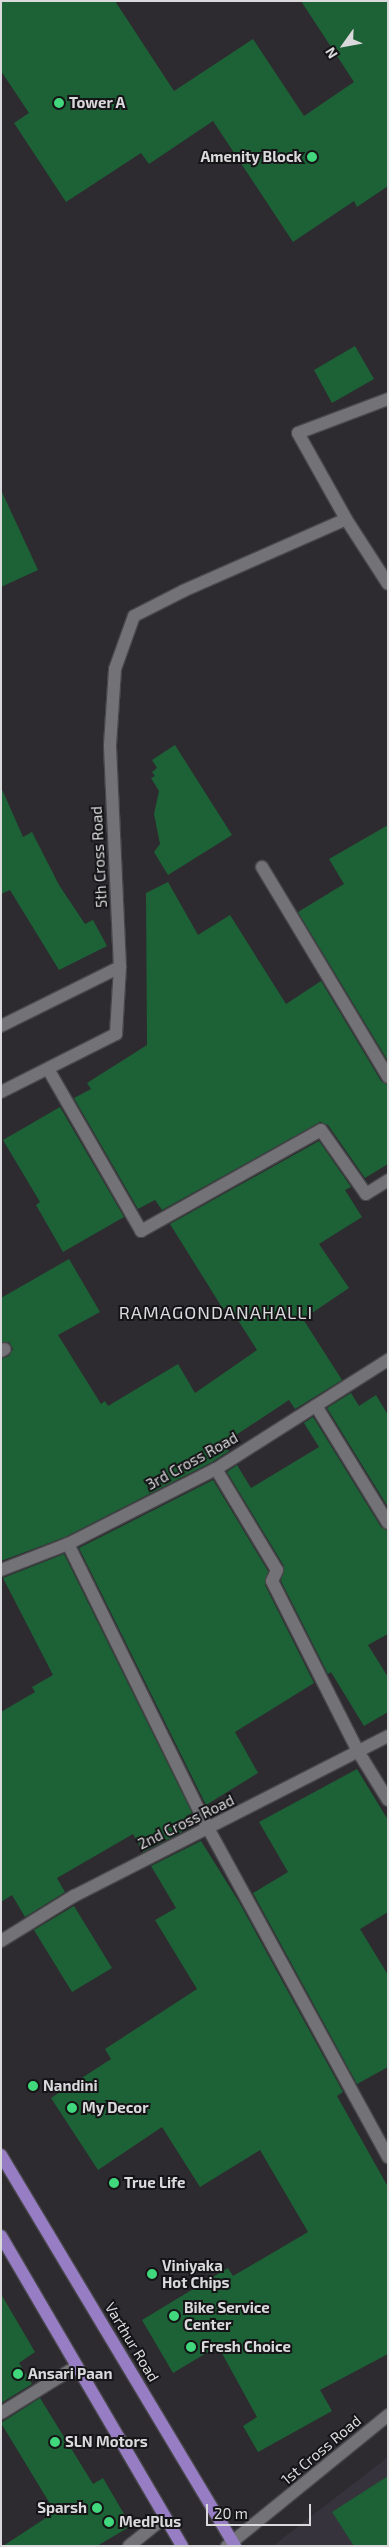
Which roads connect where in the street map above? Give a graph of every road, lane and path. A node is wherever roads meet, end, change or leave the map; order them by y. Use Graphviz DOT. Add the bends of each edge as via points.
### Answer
graph roads {
  1 [pos="388,399"];
  2 [pos="346,519"];
  3 [pos="388,584"];
  4 [pos="262,867"];
  5 [pos="120,967"];
  6 [pos="1,1026"];
  7 [pos="48,1069"];
  8 [pos="388,1077"];
  9 [pos="1,1092"];
  10 [pos="388,1180"];
  11 [pos="388,1360"];
  12 [pos="316,1406"];
  13 [pos="216,1470"];
  14 [pos="388,1523"];
  15 [pos="68,1544"];
  16 [pos="1,1570"];
  17 [pos="388,1736"];
  18 [pos="359,1754"];
  19 [pos="388,1800"];
  20 [pos="209,1830"];
  21 [pos="1,1941"];
  22 [pos="1,2155"];
  23 [pos="388,2157"];
  24 [pos="1,2236"];
  25 [pos="77,2366"];
  26 [pos="1,2413"];
  27 [pos="388,2415"];
  28 [pos="166,2517"];
  29 [pos="232,2545"];
  30 [pos="129,2546"];
  31 [pos="182,2546"];
  1 -- 2 [label="street" via="298,433"];
  2 -- 3 [label="street"];
  2 -- 5 [label="street, 5th Cross Road" via="134,616 115,669 110,745"];
  4 -- 8 [label="street"];
  5 -- 6 [label="street"];
  5 -- 7 [label="street, 5th Cross Road" via="116,1034"];
  7 -- 9 [label="street, 5th Cross Road"];
  7 -- 10 [label="street" via="141,1231 322,1130 366,1194"];
  11 -- 12 [label="street, 3rd Cross Road"];
  12 -- 13 [label="street, 3rd Cross Road"];
  12 -- 14 [label="street"];
  13 -- 15 [label="street, 3rd Cross Road"];
  13 -- 18 [label="street" via="277,1570 272,1581"];
  15 -- 16 [label="street, 3rd Cross Road"];
  15 -- 20 [label="street"];
  17 -- 18 [label="street, 2nd Cross Road"];
  18 -- 19 [label="street"];
  18 -- 20 [label="street, 2nd Cross Road"];
  20 -- 21 [label="street, 2nd Cross Road" via="74,1896"];
  20 -- 23 [label="street"];
  22 -- 29 [label="main road, Varthur Road"];
  24 -- 25 [label="main road"];
  25 -- 26 [label="street"];
  25 -- 28 [label="main road"];
  27 -- 29 [label="street, 1st Cross Road"];
  28 -- 30 [label="street"];
  28 -- 31 [label="main road"];
}
